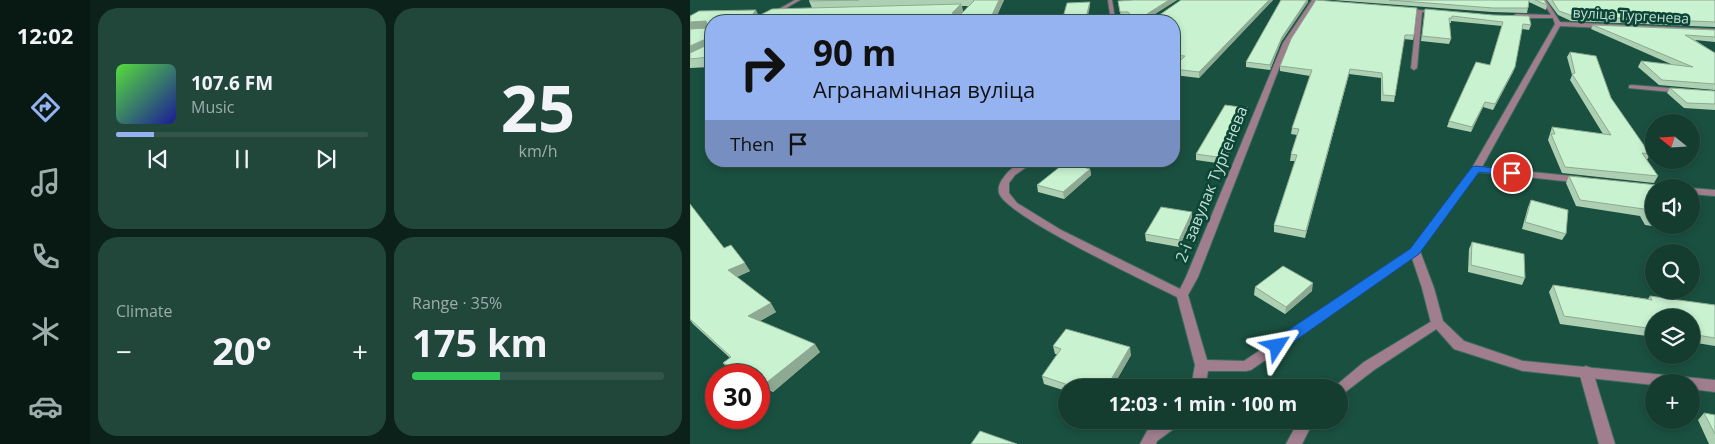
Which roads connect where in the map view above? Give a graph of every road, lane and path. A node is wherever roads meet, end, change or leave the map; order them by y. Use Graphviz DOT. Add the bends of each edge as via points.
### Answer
graph roads {
  1 [pos="798,0"];
  2 [pos="1110,0"];
  3 [pos="1544,0"];
  4 [pos="1316,1"];
  5 [pos="1401,9"];
  6 [pos="1420,10"];
  7 [pos="776,12"];
  8 [pos="786,12"];
  9 [pos="1447,12"];
  10 [pos="771,15"];
  11 [pos="1112,15"];
  12 [pos="1510,16"];
  13 [pos="1556,20"];
  14 [pos="1715,31"];
  15 [pos="1414,68"];
  16 [pos="1631,87"];
  17 [pos="1687,91"];
  18 [pos="1022,167"];
  19 [pos="1476,169"];
  20 [pos="1590,181"];
  21 [pos="1700,192"];
  22 [pos="1715,193"];
  23 [pos="1415,251"];
  24 [pos="1182,295"];
  25 [pos="1437,323"];
  26 [pos="1202,365"];
  27 [pos="1586,372"];
  28 [pos="1645,378"];
  29 [pos="1200,379"];
  30 [pos="1348,382"];
  31 [pos="1700,384"];
  32 [pos="1715,386"];
  33 [pos="1162,429"];
  34 [pos="1302,429"];
  35 [pos="1148,444"];
  36 [pos="1294,444"];
  37 [pos="1608,444"];
  1 -- 7 [label="street"];
  2 -- 11 [label="street"];
  3 -- 13 [label="street"];
  4 -- 24 [label="street, 2-і завулак Тургенева" via="1286,43"];
  5 -- 6 [label="street"];
  6 -- 9 [label="street"];
  6 -- 15 [label="street"];
  7 -- 8 [label="street"];
  7 -- 10 [label="street"];
  12 -- 13 [label="street, вуліца Тургенева"];
  13 -- 14 [label="street, вуліца Тургенева"];
  13 -- 19 [label="street"];
  16 -- 17 [label="street"];
  18 -- 24 [label="street" via="1004,183 1004,193 1014,205 1057,232"];
  19 -- 20 [label="street"];
  19 -- 23 [label="street"];
  21 -- 22 [label="street"];
  23 -- 25 [label="street"];
  23 -- 26 [label="street" via="1246,366"];
  24 -- 26 [label="street"];
  25 -- 27 [label="street" via="1459,345 1523,366"];
  25 -- 30 [label="street"];
  26 -- 29 [label="street"];
  27 -- 28 [label="street"];
  27 -- 37 [label="street"];
  31 -- 32 [label="street"];
  33 -- 35 [label="street"];
  34 -- 36 [label="street"];
}
